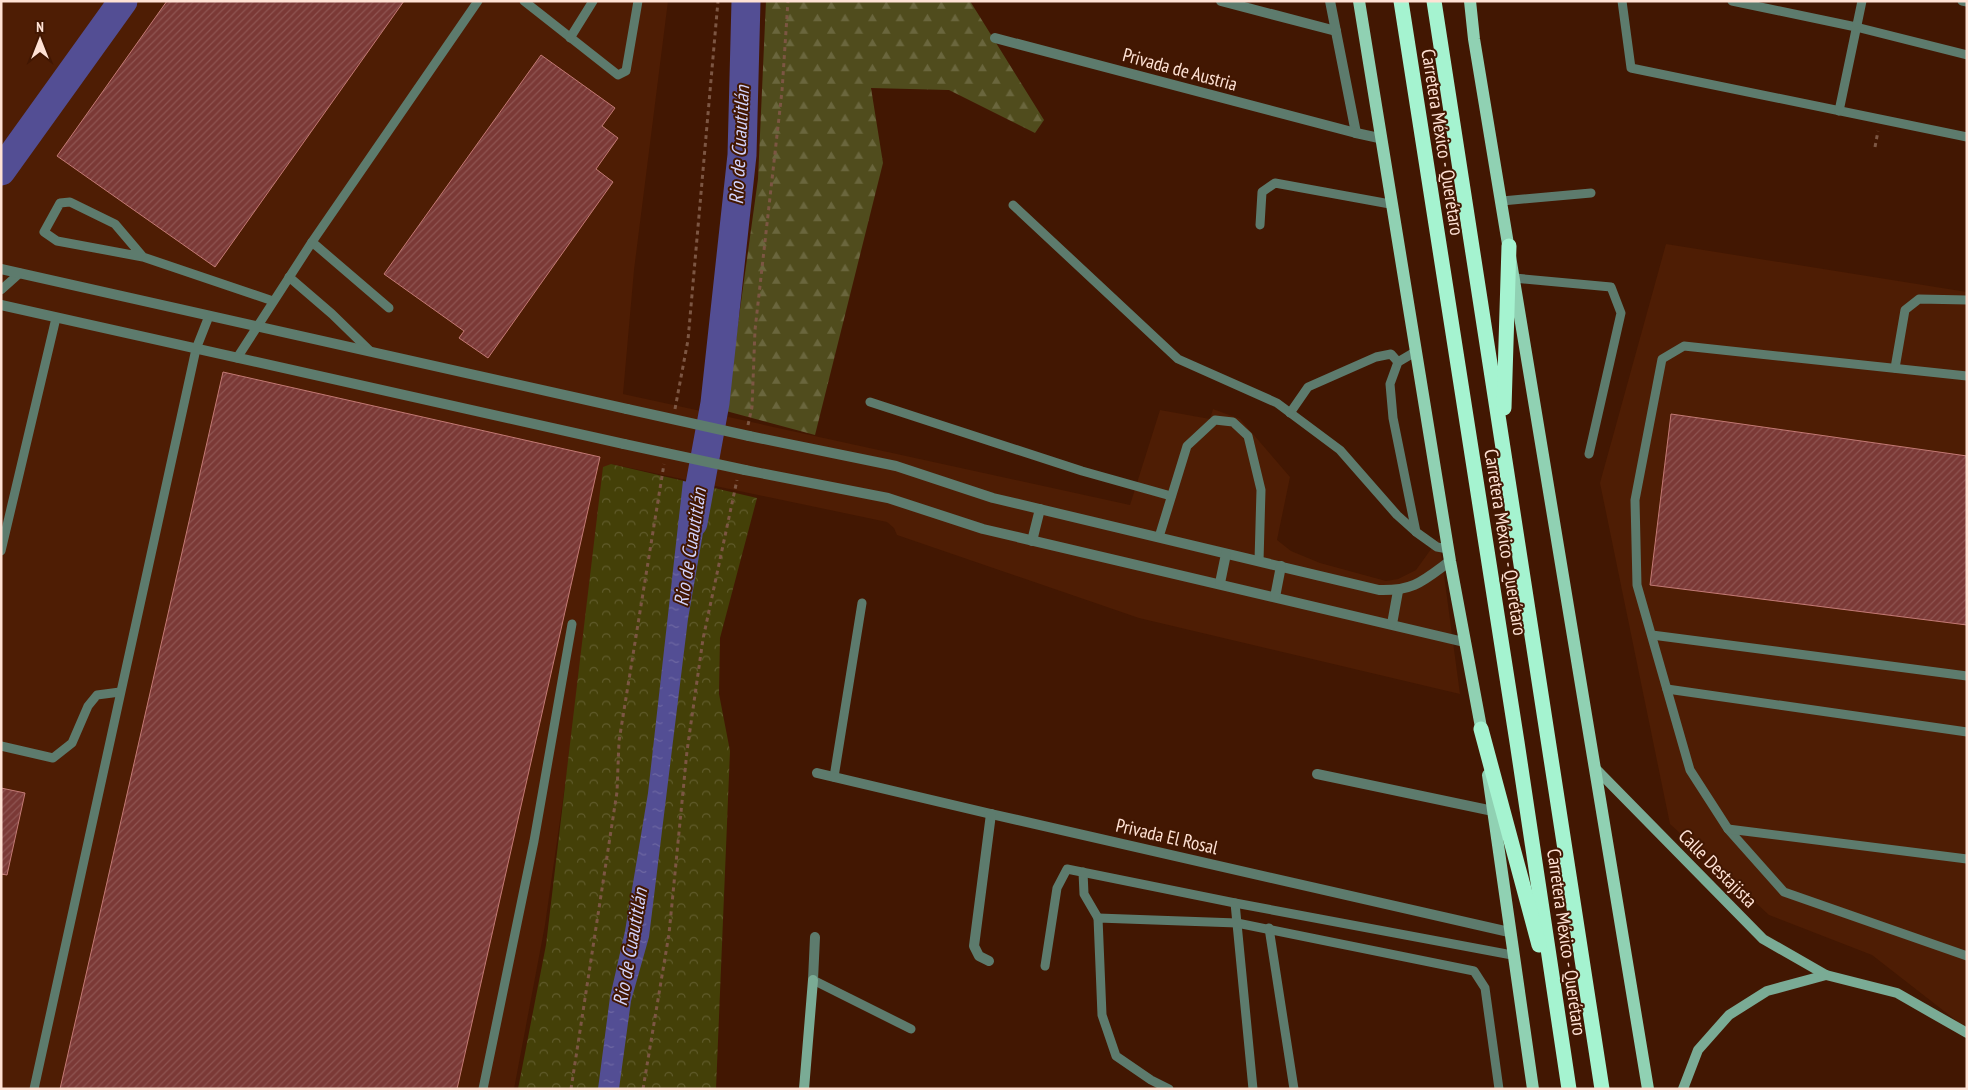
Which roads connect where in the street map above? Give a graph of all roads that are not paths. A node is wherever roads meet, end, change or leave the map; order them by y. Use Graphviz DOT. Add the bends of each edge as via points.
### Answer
graph roads {
  1 [pos="478,1"];
  2 [pos="524,1"];
  3 [pos="593,1"];
  4 [pos="638,1"];
  5 [pos="1221,1"];
  6 [pos="1330,1"];
  7 [pos="1358,1"];
  8 [pos="1401,1"];
  9 [pos="1434,1"];
  10 [pos="1470,1"];
  11 [pos="1622,1"];
  12 [pos="1732,1"];
  13 [pos="1862,1"];
  14 [pos="1962,1"];
  15 [pos="1967,2"];
  16 [pos="1856,27"];
  17 [pos="1336,31"];
  18 [pos="570,38"];
  19 [pos="996,38"];
  20 [pos="1967,55"];
  21 [pos="1840,111"];
  22 [pos="1356,133"];
  23 [pos="1967,137"];
  24 [pos="1379,138"];
  25 [pos="1591,194"];
  26 [pos="1502,201"];
  27 [pos="1390,204"];
  28 [pos="1013,205"];
  29 [pos="1260,225"];
  30 [pos="312,242"];
  31 [pos="1509,246"];
  32 [pos="143,257"];
  33 [pos="1,269"];
  34 [pos="20,273"];
  35 [pos="289,277"];
  36 [pos="1514,278"];
  37 [pos="1,290"];
  38 [pos="1967,300"];
  39 [pos="273,301"];
  40 [pos="1,305"];
  41 [pos="389,308"];
  42 [pos="209,316"];
  43 [pos="56,318"];
  44 [pos="256,326"];
  45 [pos="196,349"];
  46 [pos="370,351"];
  47 [pos="1415,352"];
  48 [pos="237,358"];
  49 [pos="1398,362"];
  50 [pos="1896,368"];
  51 [pos="1967,376"];
  52 [pos="870,402"];
  53 [pos="1290,413"];
  54 [pos="1502,437"];
  55 [pos="1589,454"];
  56 [pos="1171,496"];
  57 [pos="1040,509"];
  58 [pos="1416,532"];
  59 [pos="1159,537"];
  60 [pos="1032,540"];
  61 [pos="1,551"];
  62 [pos="1226,554"];
  63 [pos="1449,555"];
  64 [pos="1259,560"];
  65 [pos="1281,566"];
  66 [pos="1220,583"];
  67 [pos="1398,591"];
  68 [pos="1275,597"];
  69 [pos="862,603"];
  70 [pos="572,624"];
  71 [pos="1392,624"];
  72 [pos="1652,635"];
  73 [pos="1464,642"];
  74 [pos="1967,676"];
  75 [pos="1667,690"];
  76 [pos="120,692"];
  77 [pos="1481,729"];
  78 [pos="1967,732"];
  79 [pos="1,746"];
  80 [pos="1597,770"];
  81 [pos="817,773"];
  82 [pos="1317,774"];
  83 [pos="834,777"];
  84 [pos="1492,811"];
  85 [pos="991,814"];
  86 [pos="1728,828"];
  87 [pos="1967,859"];
  88 [pos="1083,872"];
  89 [pos="1235,903"];
  90 [pos="1098,918"];
  91 [pos="1237,923"];
  92 [pos="1269,928"];
  93 [pos="1509,932"];
  94 [pos="814,937"];
  95 [pos="1512,954"];
  96 [pos="1967,956"];
  97 [pos="989,962"];
  98 [pos="1045,966"];
  99 [pos="1826,974"];
  100 [pos="813,980"];
  101 [pos="1558,1016"];
  102 [pos="912,1029"];
  103 [pos="1967,1033"];
  104 [pos="34,1089"];
  105 [pos="483,1089"];
  106 [pos="804,1089"];
  107 [pos="1169,1089"];
  108 [pos="1253,1089"];
  109 [pos="1294,1089"];
  110 [pos="1499,1089"];
  111 [pos="1533,1089"];
  112 [pos="1569,1089"];
  113 [pos="1602,1089"];
  114 [pos="1648,1089"];
  115 [pos="1682,1089"];
  1 -- 30 [label="lane"];
  2 -- 18 [label="lane"];
  3 -- 18 [label="lane"];
  4 -- 18 [label="lane" via="626,71 618,75"];
  5 -- 17 [label="street"];
  6 -- 17 [label="street"];
  7 -- 24 [label="main road"];
  8 -- 101 [label="highway, Carretera México - Querétaro"];
  9 -- 54 [label="highway, Carretera México - Querétaro"];
  10 -- 26 [label="main road"];
  11 -- 21 [label="lane" via="1631,68"];
  12 -- 16 [label="lane"];
  13 -- 16 [label="lane"];
  14 -- 15 [label="lane"];
  16 -- 20 [label="lane"];
  16 -- 21 [label="lane"];
  17 -- 22 [label="street"];
  19 -- 22 [label="street, Privada de Austria"];
  21 -- 23 [label="lane"];
  22 -- 24 [label="street, Privada de Austria"];
  24 -- 27 [label="main road"];
  25 -- 26 [label="lane"];
  26 -- 31 [label="main road"];
  27 -- 29 [label="lane" via="1275,183 1262,192"];
  27 -- 47 [label="main road"];
  28 -- 53 [label="lane" via="1178,359 1277,403"];
  30 -- 35 [label="lane"];
  30 -- 41 [label="lane"];
  31 -- 36 [label="main road"];
  31 -- 54 [label="highway"];
  32 -- 32 [label="lane" via="115,224 70,202 60,203 44,232 57,241"];
  32 -- 39 [label="lane"];
  33 -- 34 [label="street"];
  34 -- 37 [label="lane"];
  34 -- 42 [label="street"];
  35 -- 39 [label="lane"];
  35 -- 46 [label="lane"];
  36 -- 55 [label="lane" via="1611,287 1621,313"];
  36 -- 80 [label="main road"];
  38 -- 50 [label="lane" via="1919,299 1905,310"];
  39 -- 44 [label="lane"];
  40 -- 43 [label="street"];
  42 -- 44 [label="street"];
  42 -- 45 [label="lane"];
  43 -- 45 [label="street"];
  43 -- 61 [label="lane"];
  44 -- 46 [label="street"];
  44 -- 48 [label="lane"];
  45 -- 48 [label="street"];
  45 -- 76 [label="lane"];
  46 -- 57 [label="street, bridge" via="896,466 993,498"];
  47 -- 49 [label="lane"];
  47 -- 63 [label="main road"];
  48 -- 60 [label="street, bridge" via="624,444 888,498 983,529"];
  49 -- 53 [label="lane" via="1391,354 1376,357 1308,387"];
  49 -- 58 [label="lane" via="1390,384 1393,418"];
  50 -- 51 [label="lane"];
  50 -- 72 [label="lane" via="1684,346 1662,359 1635,500 1637,584"];
  52 -- 56 [label="lane" via="1082,471"];
  53 -- 58 [label="lane" via="1340,450"];
  54 -- 113 [label="highway, Carretera México - Querétaro"];
  56 -- 59 [label="lane"];
  56 -- 64 [label="lane" via="1188,446 1216,420 1233,422 1248,436 1261,490"];
  57 -- 59 [label="street"];
  57 -- 60 [label="street"];
  58 -- 63 [label="lane"];
  59 -- 62 [label="street"];
  60 -- 66 [label="street"];
  62 -- 64 [label="street"];
  62 -- 66 [label="street"];
  63 -- 67 [label="street" via="1418,585"];
  63 -- 73 [label="main road"];
  64 -- 65 [label="street"];
  65 -- 67 [label="street" via="1379,590"];
  65 -- 68 [label="street"];
  66 -- 68 [label="street"];
  67 -- 71 [label="street"];
  68 -- 71 [label="street"];
  69 -- 83 [label="lane"];
  70 -- 105 [label="lane" via="534,841"];
  71 -- 73 [label="street"];
  72 -- 74 [label="lane"];
  72 -- 75 [label="lane"];
  73 -- 77 [label="main road"];
  75 -- 78 [label="lane"];
  75 -- 86 [label="lane" via="1690,770"];
  76 -- 79 [label="lane" via="97,695 88,706 72,743 53,758"];
  76 -- 104 [label="lane"];
  77 -- 84 [label="main road"];
  77 -- 101 [label="highway"];
  80 -- 99 [label="main road, Calle Destajista" via="1763,939"];
  80 -- 114 [label="main road"];
  81 -- 83 [label="street, Privada El Rosal"];
  82 -- 84 [label="street"];
  83 -- 85 [label="street, Privada El Rosal"];
  84 -- 93 [label="main road"];
  85 -- 93 [label="street, Privada El Rosal"];
  85 -- 97 [label="street" via="974,946 978,956"];
  86 -- 87 [label="lane"];
  86 -- 96 [label="lane" via="1784,892"];
  88 -- 89 [label="lane"];
  88 -- 90 [label="lane" via="1084,894"];
  88 -- 98 [label="lane" via="1067,869 1057,888"];
  89 -- 91 [label="lane"];
  89 -- 95 [label="lane"];
  90 -- 91 [label="lane"];
  90 -- 107 [label="lane" via="1102,1015 1116,1056"];
  91 -- 92 [label="lane"];
  91 -- 108 [label="lane"];
  92 -- 109 [label="lane"];
  92 -- 110 [label="lane" via="1474,970 1485,988"];
  93 -- 95 [label="main road"];
  94 -- 100 [label="street"];
  95 -- 111 [label="main road"];
  99 -- 103 [label="main road, Calle Destajista" via="1897,993"];
  99 -- 115 [label="main road" via="1767,990 1730,1015 1698,1050"];
  100 -- 102 [label="lane"];
  100 -- 106 [label="main road"];
  101 -- 112 [label="highway, Carretera México - Querétaro"];
}
